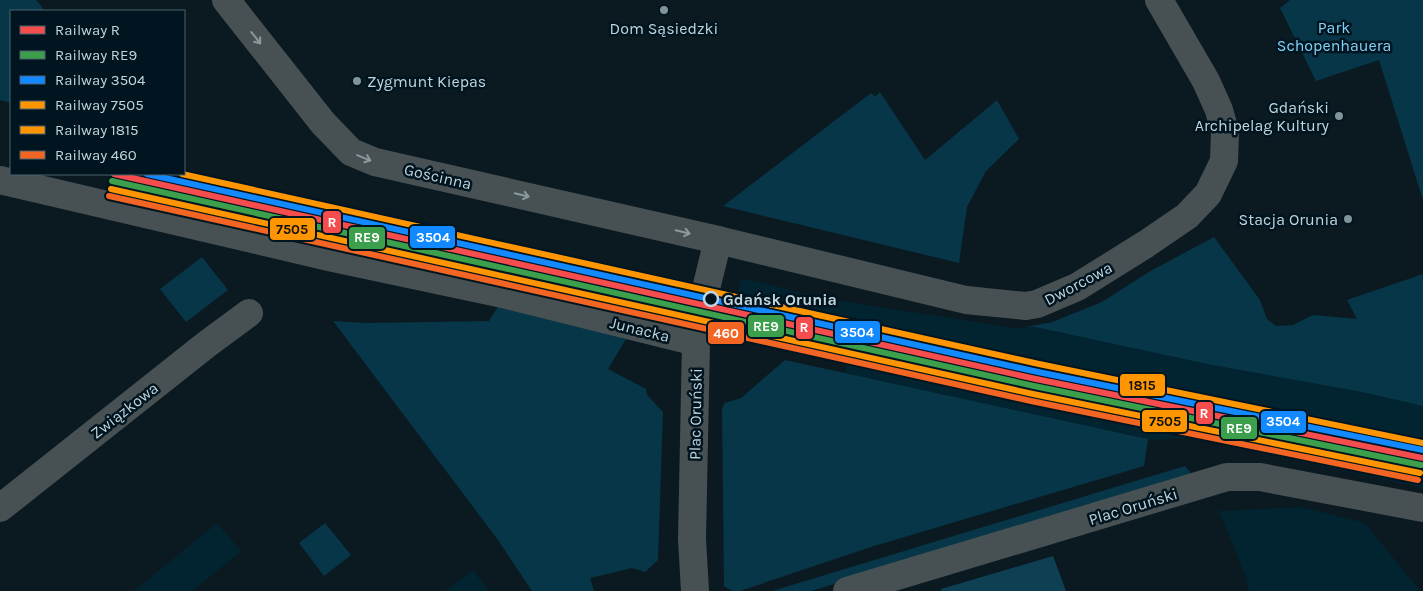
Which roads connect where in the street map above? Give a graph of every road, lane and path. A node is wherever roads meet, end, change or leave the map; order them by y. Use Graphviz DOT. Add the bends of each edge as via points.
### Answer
graph roads {
  1 [pos="226,0"];
  2 [pos="1159,0"];
  3 [pos="0,180"];
  4 [pos="718,240"];
  5 [pos="249,313"];
  6 [pos="696,342"];
  7 [pos="0,508"];
  8 [pos="1423,508"];
  9 [pos="694,591"];
  10 [pos="847,591"];
  1 -- 4 [label="street, Gościnna, one-way" via="323,124 351,152 375,162"];
  2 -- 4 [label="street, Dworcowa" via="1219,110 1225,132 1224,161 1208,194 1187,216 1077,287 1026,306 966,300"];
  3 -- 6 [label="street, Junacka" via="503,294"];
  4 -- 6 [label="street, Plac Oruński"];
  5 -- 7 [label="street, Związkowa"];
  6 -- 9 [label="street, Plac Oruński"];
  8 -- 10 [label="street, Plac Oruński" via="1260,477 1228,477"];
}
